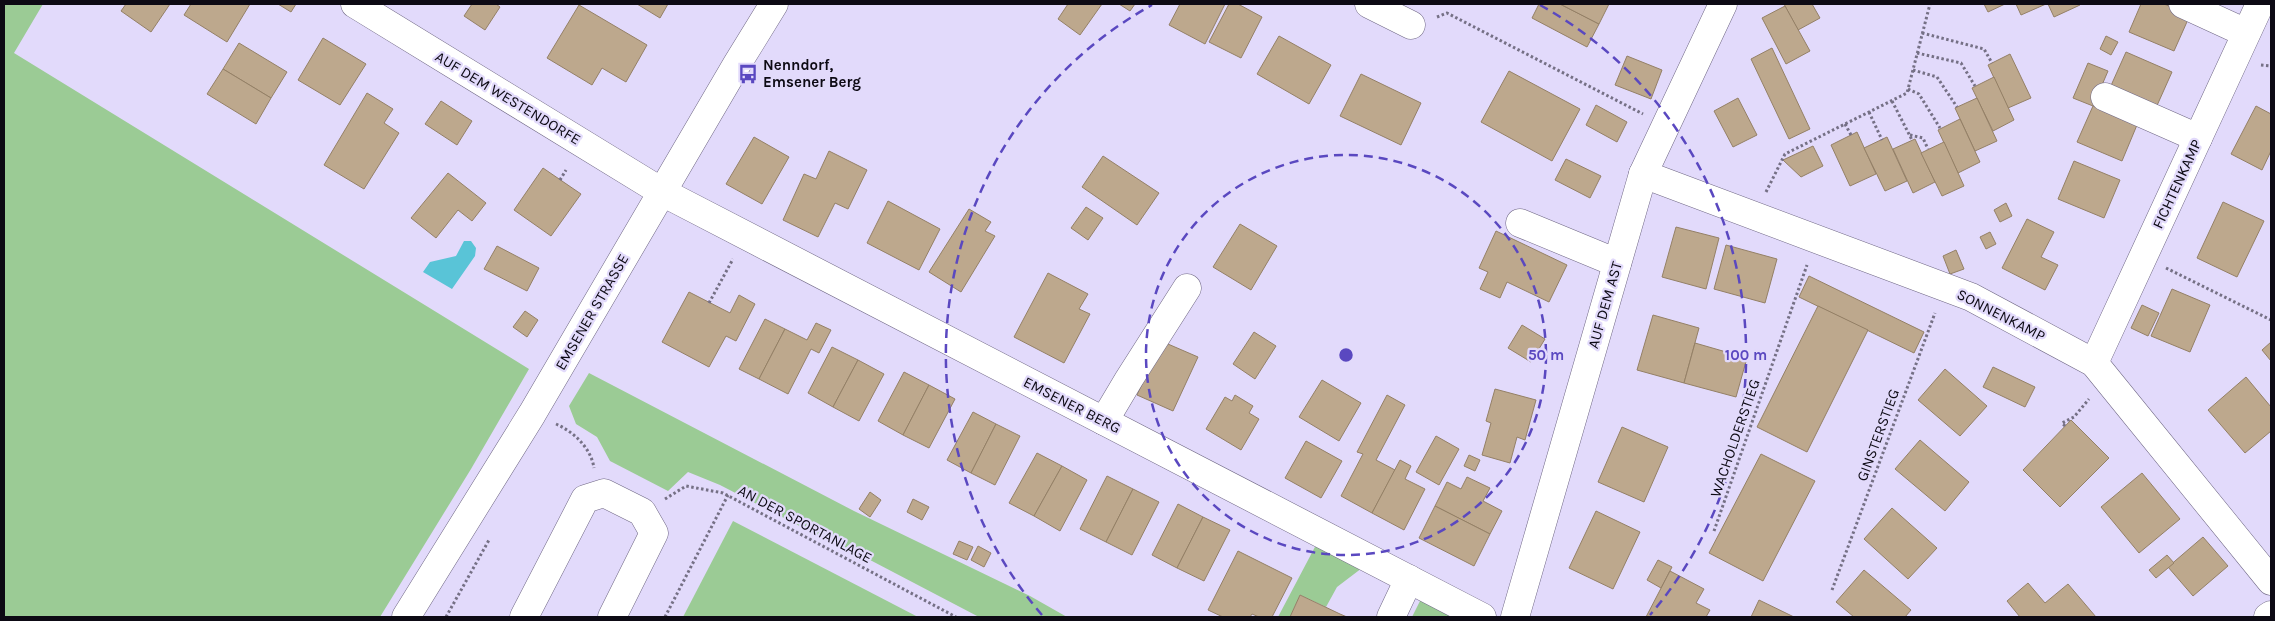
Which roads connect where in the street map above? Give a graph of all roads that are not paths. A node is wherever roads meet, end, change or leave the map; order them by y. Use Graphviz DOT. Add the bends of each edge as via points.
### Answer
graph roads {
  1 [pos="355,4"];
  2 [pos="774,4"];
  3 [pos="1369,4"];
  4 [pos="1723,4"];
  5 [pos="2184,4"];
  6 [pos="2260,4"];
  7 [pos="1411,26"];
  8 [pos="2246,33"];
  9 [pos="2104,97"];
  10 [pos="2198,138"];
  11 [pos="1643,174"];
  12 [pos="662,192"];
  13 [pos="1520,223"];
  14 [pos="1617,263"];
  15 [pos="1187,288"];
  16 [pos="2102,373"];
  17 [pos="1104,421"];
  18 [pos="1409,580"];
  19 [pos="2271,581"];
  20 [pos="2271,615"];
  21 [pos="406,617"];
  22 [pos="524,617"];
  23 [pos="612,617"];
  24 [pos="1390,617"];
  25 [pos="1482,617"];
  26 [pos="1516,617"];
  27 [pos="2268,617"];
  1 -- 12 [label="street, AUF DEM WESTENDORFE"];
  2 -- 12 [label="street, EMSENER STRASSE"];
  3 -- 7 [label="street"];
  4 -- 11 [label="street, AUF DEM AST"];
  5 -- 8 [label="street"];
  6 -- 8 [label="street, FICHTENKAMP"];
  8 -- 10 [label="street, FICHTENKAMP"];
  9 -- 10 [label="street"];
  10 -- 16 [label="street, FICHTENKAMP" via="2143,257"];
  11 -- 14 [label="street, AUF DEM AST"];
  11 -- 16 [label="street, SONNENKAMP" via="1971,297"];
  12 -- 17 [label="street, EMSENER BERG"];
  12 -- 21 [label="street, EMSENER STRASSE" via="532,414"];
  13 -- 14 [label="street"];
  14 -- 26 [label="street, AUF DEM AST"];
  15 -- 17 [label="street"];
  16 -- 19 [label="street, SONNENKAMP"];
  17 -- 18 [label="street, EMSENER BERG"];
  18 -- 24 [label="street"];
  18 -- 25 [label="street, EMSENER BERG"];
  20 -- 27 [label="street"];
  22 -- 23 [label="street" via="585,499 604,493 642,512 654,533"];
}
